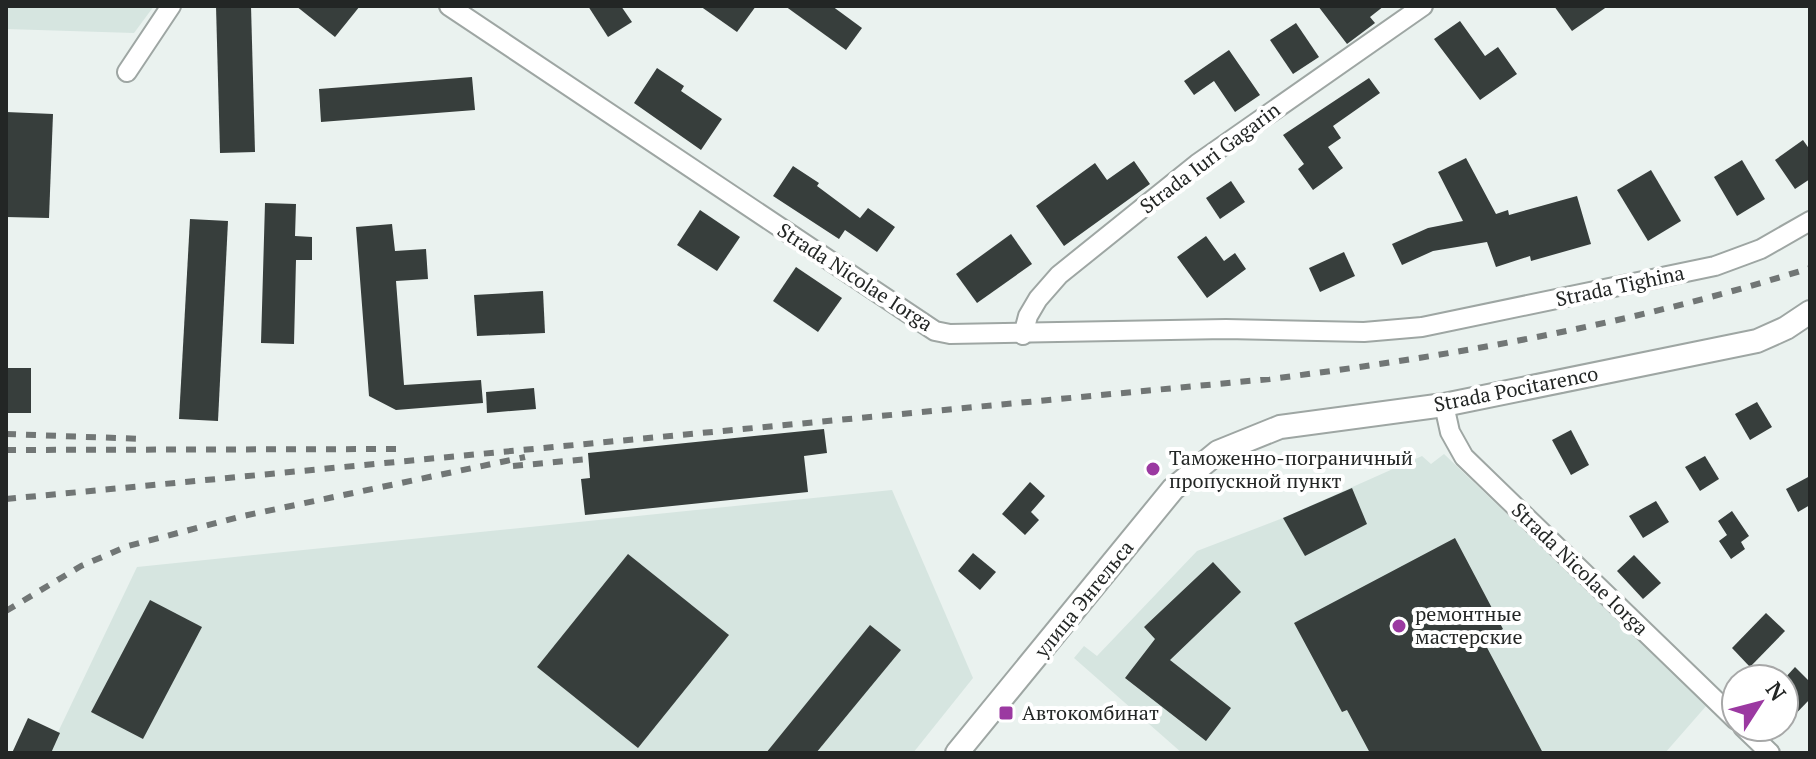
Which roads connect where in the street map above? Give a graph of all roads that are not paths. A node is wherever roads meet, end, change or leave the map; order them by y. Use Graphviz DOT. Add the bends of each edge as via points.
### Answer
graph roads {
  1 [pos="171,6"];
  2 [pos="449,6"];
  3 [pos="1423,6"];
  4 [pos="127,72"];
  5 [pos="1810,221"];
  6 [pos="1810,312"];
  7 [pos="1422,327"];
  8 [pos="1023,335"];
  9 [pos="1444,405"];
  10 [pos="1218,452"];
  11 [pos="1720,705"];
  12 [pos="957,753"];
  1 -- 4 [label="street"];
  2 -- 8 [label="street, Strada Nicolae Iorga" via="935,331"];
  3 -- 8 [label="street, Strada Iuri Gagarin" via="1197,164 1059,275 1038,299"];
  5 -- 7 [label="street, Strada Tighina" via="1761,249 1715,266"];
  6 -- 9 [label="street, Strada Pocitarenco" via="1757,341"];
  7 -- 8 [label="street, Strada Nicolae Iorga"];
  9 -- 10 [label="street, Strada Pocitarenco" via="1280,427"];
  9 -- 11 [label="street, Strada Nicolae Iorga" via="1450,432 1464,457"];
  10 -- 12 [label="street, улица Энгельса" via="1173,489"];
}
